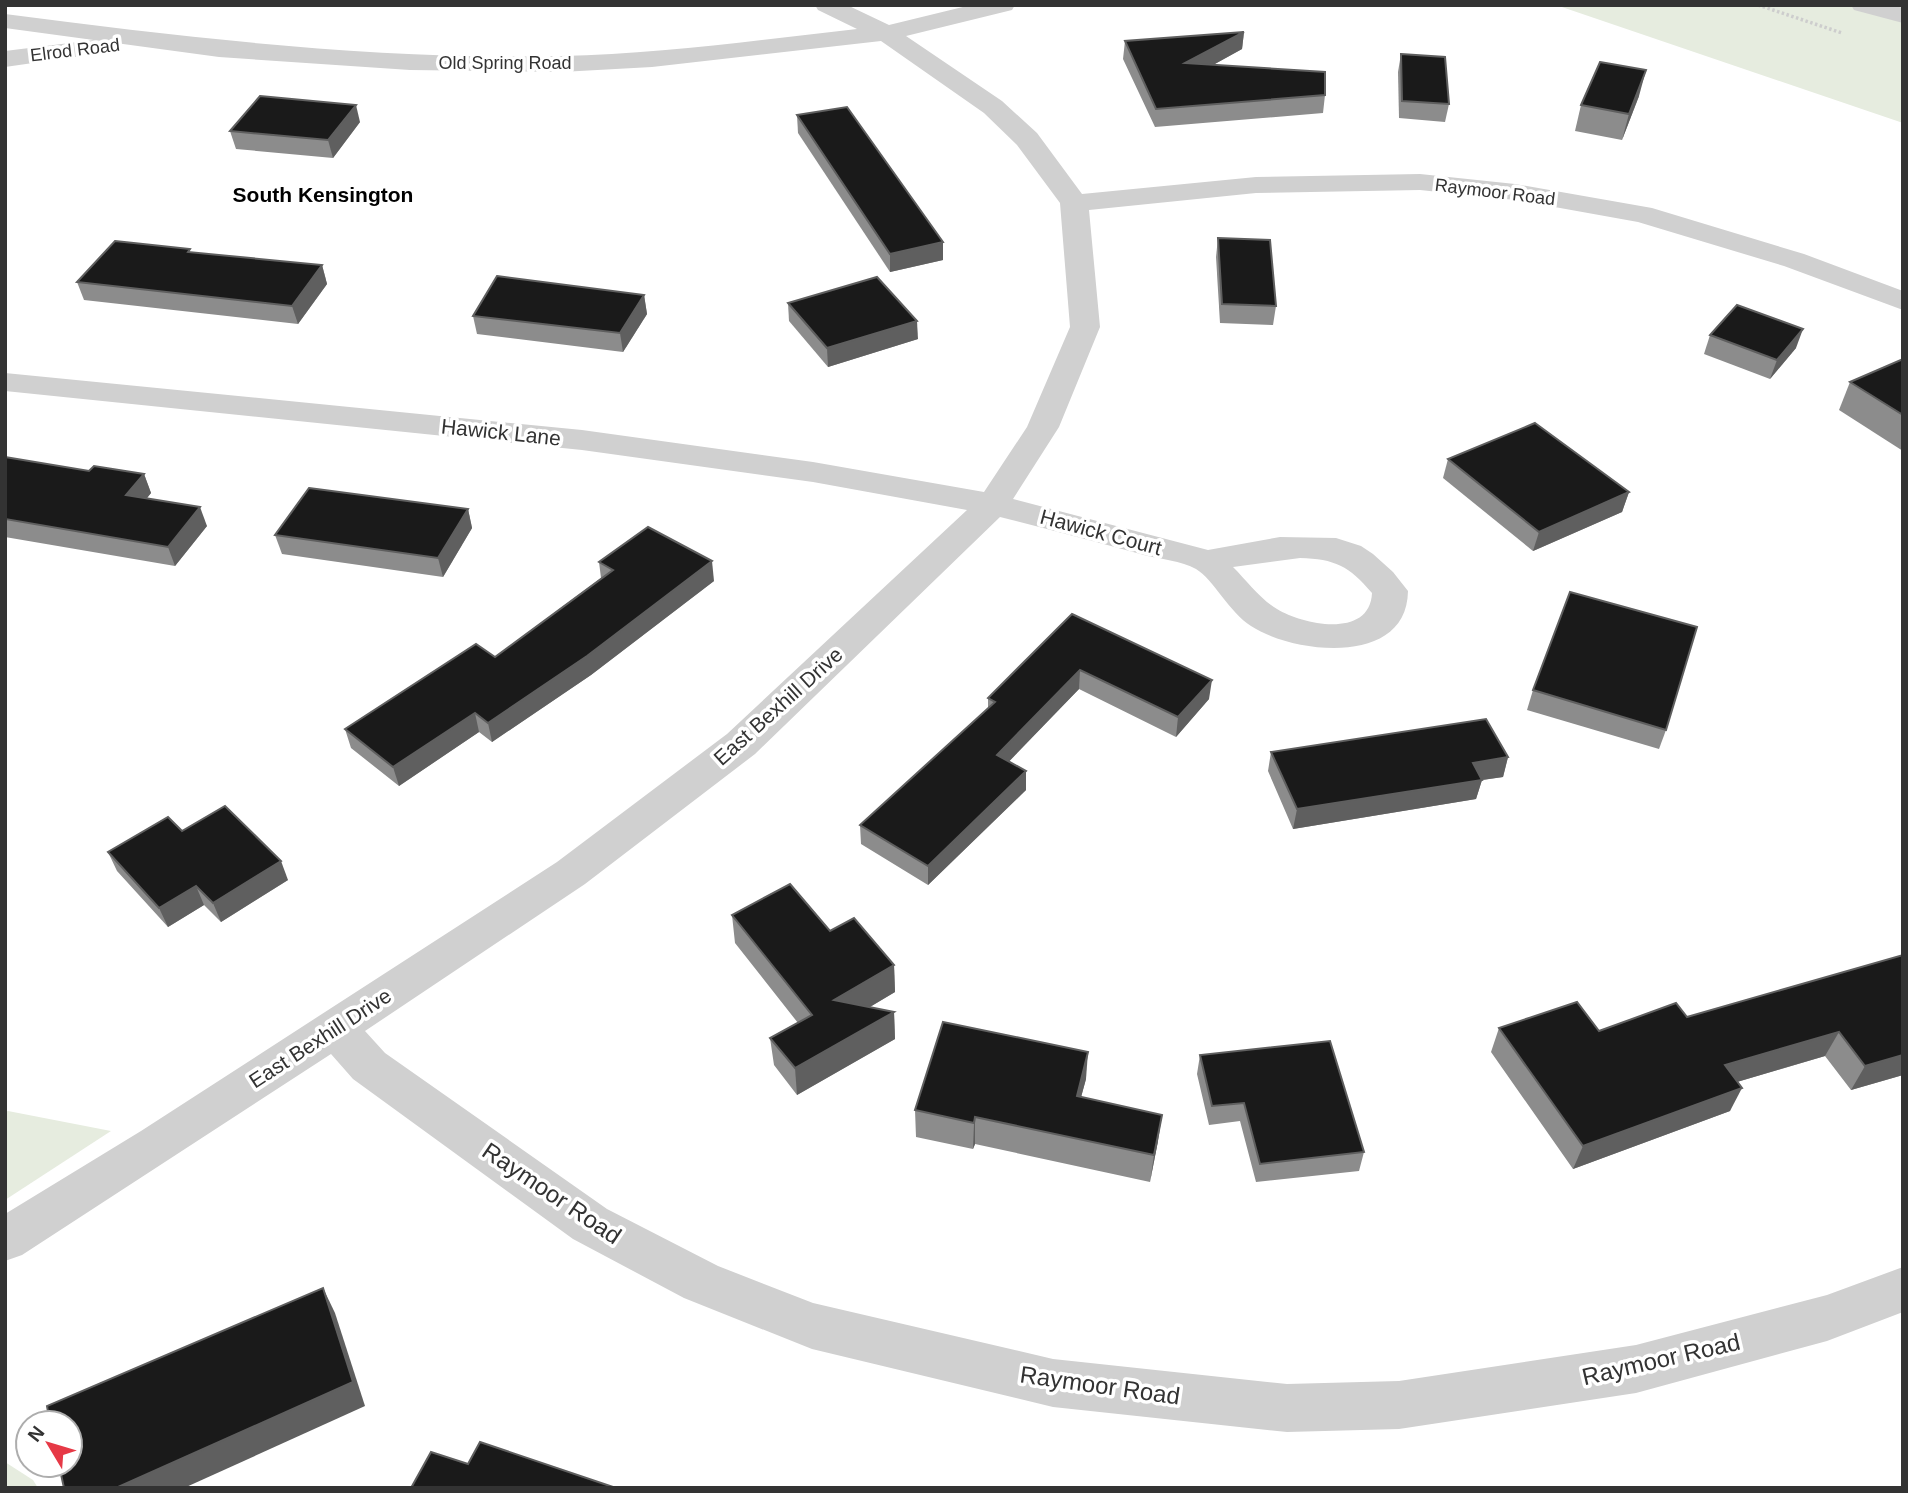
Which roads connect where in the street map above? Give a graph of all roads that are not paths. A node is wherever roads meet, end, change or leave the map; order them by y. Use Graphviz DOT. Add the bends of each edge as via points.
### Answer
graph roads {
  1 [pos="827,5"];
  2 [pos="1003,5"];
  3 [pos="1863,5"];
  4 [pos="1903,16"];
  5 [pos="5,21"];
  6 [pos="886,33"];
  7 [pos="145,41"];
  8 [pos="5,59"];
  9 [pos="1074,203"];
  10 [pos="1903,301"];
  11 [pos="5,382"];
  12 [pos="993,503"];
  13 [pos="1208,561"];
  14 [pos="335,1028"];
  15 [pos="5,1240"];
  16 [pos="1903,1289"];
  1 -- 6 [label="street"];
  2 -- 6 [label="street, Old Spring Road"];
  3 -- 4 [label="street"];
  5 -- 7 [label="street, Old Spring Road"];
  6 -- 7 [label="street, Old Spring Road" via="652,59 561,64 410,62"];
  6 -- 9 [label="street" via="1000,113 1027,139"];
  7 -- 8 [label="street, Elrod Road"];
  9 -- 10 [label="street, Raymoor Road" via="1256,185 1420,182 1515,192 1642,214 1794,260"];
  9 -- 12 [label="street, East Bexhill Drive" via="1085,327 1044,427"];
  11 -- 12 [label="street, Hawick Lane" via="582,440"];
  12 -- 13 [label="street, Hawick Court"];
  12 -- 14 [label="street, East Bexhill Drive" via="741,744 571,873"];
  14 -- 15 [label="street, East Bexhill Drive"];
  14 -- 16 [label="street, Raymoor Road" via="369,1066 590,1224 701,1282 812,1326 1053,1384 1287,1408 1399,1405 1636,1370 1828,1318"];
}
